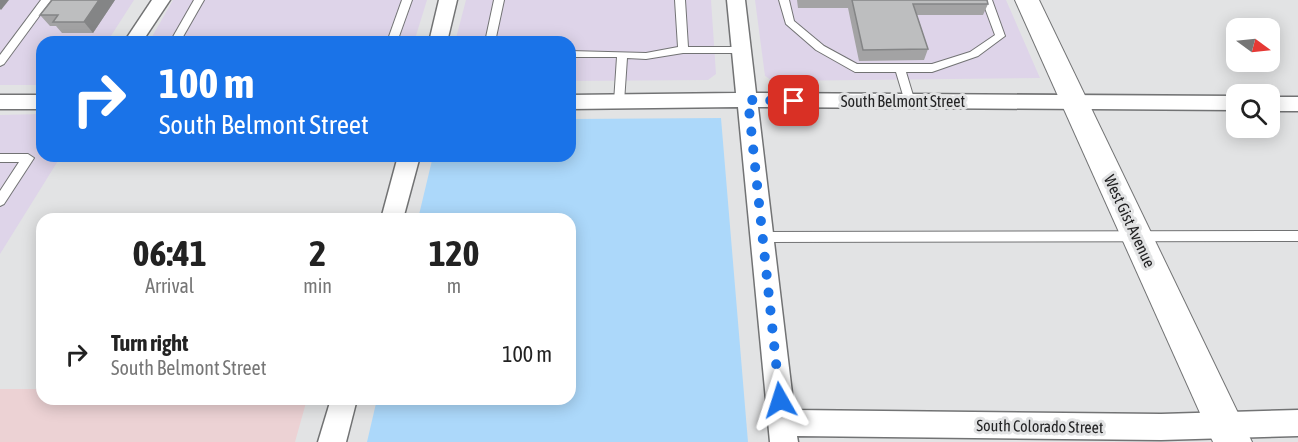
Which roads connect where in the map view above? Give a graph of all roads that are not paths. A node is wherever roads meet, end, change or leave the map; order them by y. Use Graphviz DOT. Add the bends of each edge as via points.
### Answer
graph roads {
  1 [pos="46,0"];
  2 [pos="161,0"];
  3 [pos="199,0"];
  4 [pos="407,0"];
  5 [pos="448,0"];
  6 [pos="499,0"];
  7 [pos="680,0"];
  8 [pos="736,0"];
  9 [pos="783,0"];
  10 [pos="987,0"];
  11 [pos="1027,0"];
  12 [pos="137,36"];
  13 [pos="178,36"];
  14 [pos="394,36"];
  15 [pos="439,36"];
  16 [pos="491,36"];
  17 [pos="682,50"];
  18 [pos="741,50"];
  19 [pos="576,54"];
  20 [pos="622,54"];
  21 [pos="0,62"];
  22 [pos="900,69"];
  23 [pos="748,100"];
  24 [pos="0,102"];
  25 [pos="36,102"];
  26 [pos="576,102"];
  27 [pos="619,102"];
  28 [pos="910,102"];
  29 [pos="1074,103"];
  30 [pos="1226,103"];
  31 [pos="1280,104"];
  32 [pos="1298,104"];
  33 [pos="0,158"];
  34 [pos="407,162"];
  35 [pos="0,201"];
  36 [pos="394,213"];
  37 [pos="1136,236"];
  38 [pos="1298,236"];
  39 [pos="762,237"];
  40 [pos="342,405"];
  41 [pos="1298,423"];
  42 [pos="783,432"];
  43 [pos="1229,434"];
  44 [pos="332,442"];
  1 -- 21 [label="lane"];
  2 -- 12 [label="street"];
  3 -- 13 [label="lane"];
  4 -- 14 [label="lane"];
  5 -- 15 [label="street"];
  6 -- 16 [label="lane"];
  7 -- 17 [label="lane"];
  8 -- 18 [label="street"];
  9 -- 22 [label="lane" via="789,22 819,48 855,68"];
  10 -- 22 [label="lane" via="1000,36 974,54 932,68"];
  11 -- 29 [label="street, West Gist Avenue"];
  17 -- 18 [label="lane"];
  17 -- 20 [label="lane" via="646,56"];
  18 -- 23 [label="street"];
  19 -- 20 [label="lane"];
  20 -- 27 [label="lane"];
  22 -- 28 [label="lane"];
  23 -- 27 [label="street, South Belmont Street"];
  23 -- 28 [label="street, South Belmont Street"];
  23 -- 39 [label="street"];
  24 -- 25 [label="street"];
  26 -- 27 [label="street, South Belmont Street"];
  28 -- 29 [label="street, South Belmont Street"];
  29 -- 30 [label="street, South Belmont Street"];
  29 -- 37 [label="street, West Gist Avenue"];
  31 -- 32 [label="street"];
  33 -- 35 [label="lane" via="28,158"];
  34 -- 36 [label="street"];
  37 -- 38 [label="lane"];
  37 -- 39 [label="lane"];
  37 -- 43 [label="street, West Gist Avenue"];
  39 -- 42 [label="street"];
  40 -- 44 [label="street"];
  41 -- 43 [label="street, South Colorado Street"];
  42 -- 43 [label="street, South Colorado Street"];
}
